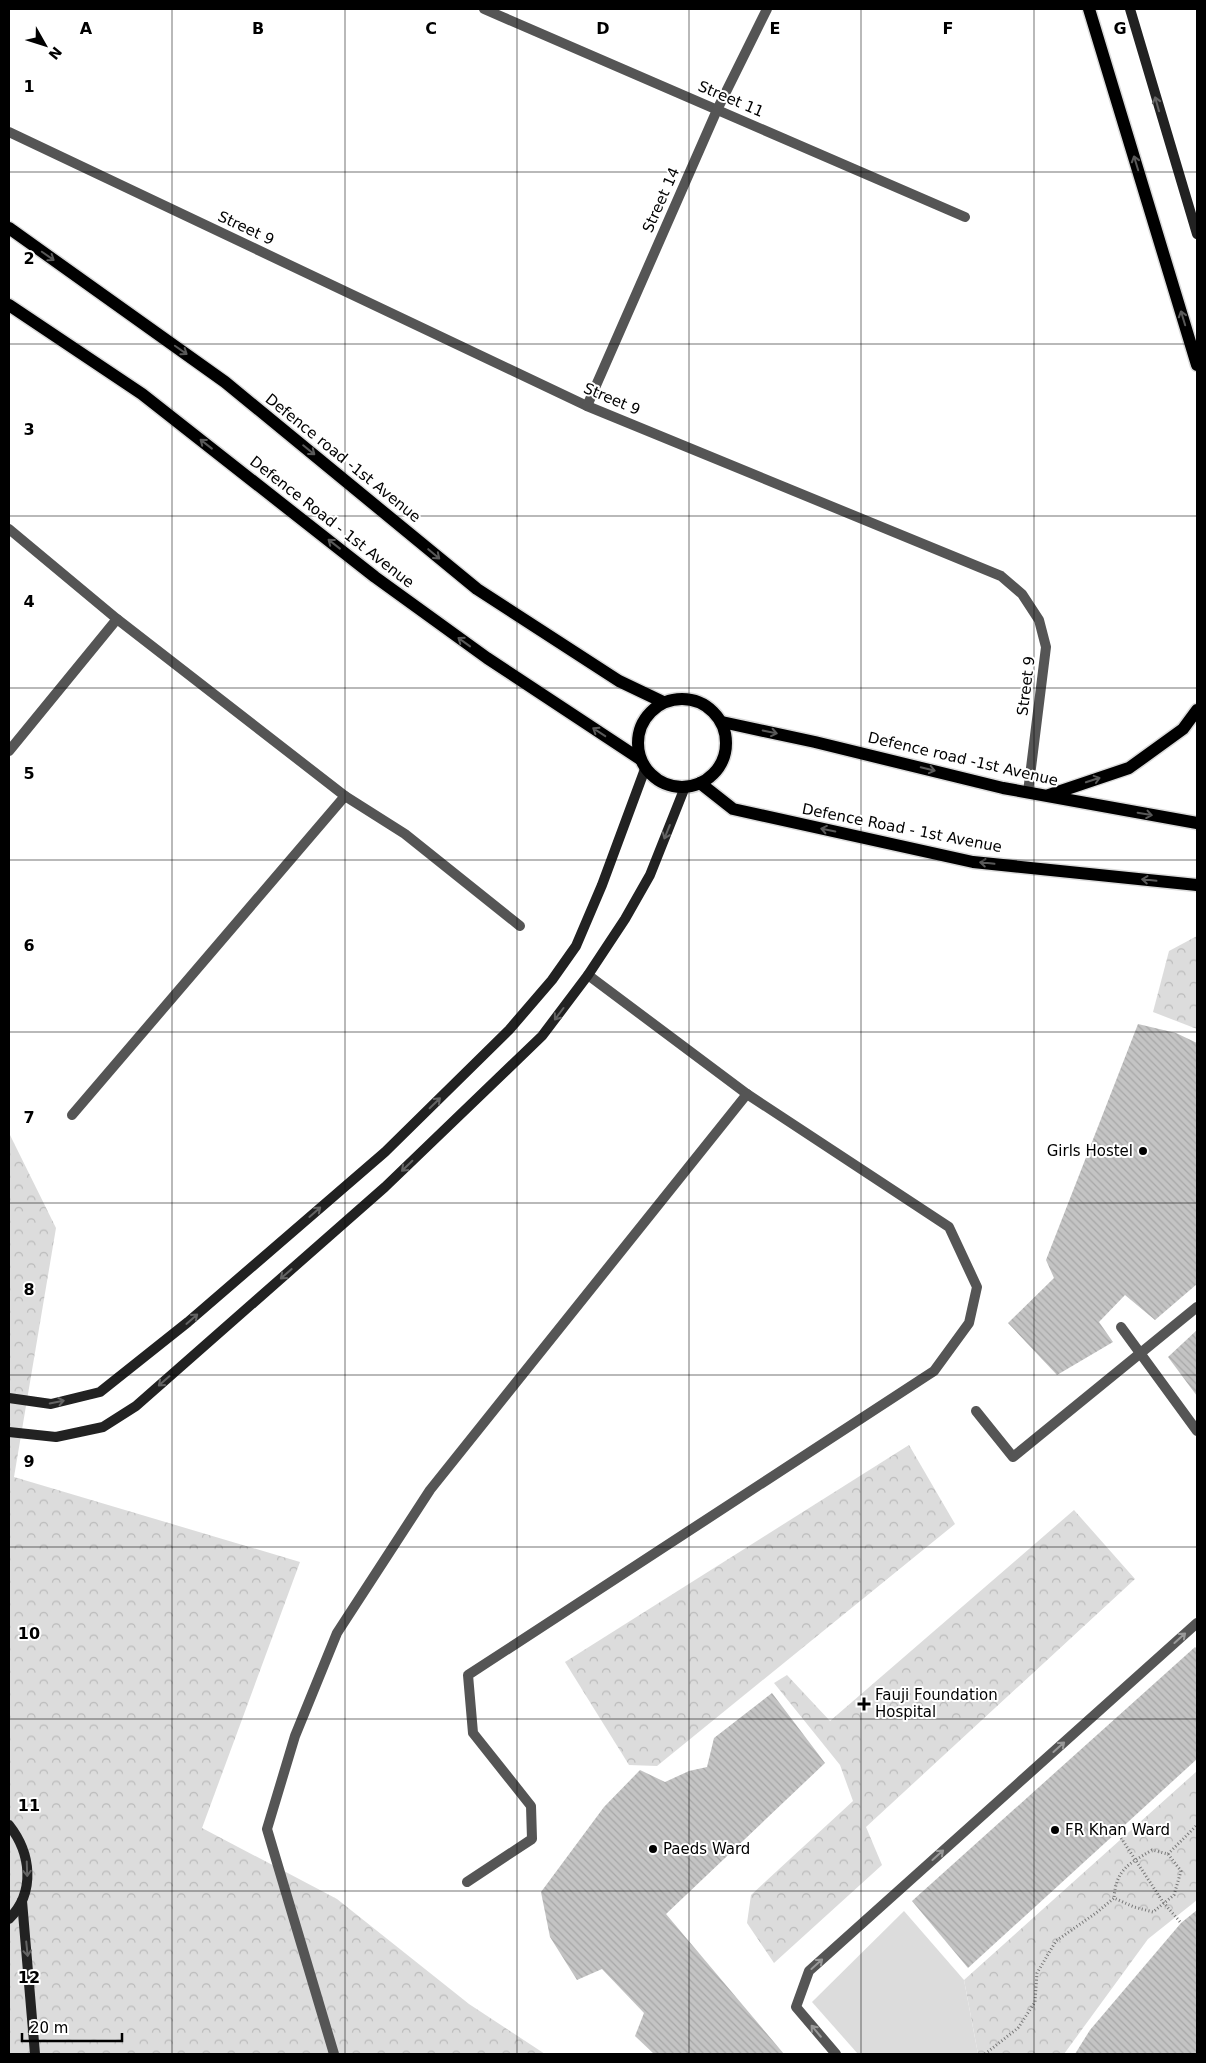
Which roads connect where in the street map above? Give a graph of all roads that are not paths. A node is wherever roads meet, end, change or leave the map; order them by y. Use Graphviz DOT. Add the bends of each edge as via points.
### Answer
graph roads {
  1 [pos="484,9"];
  2 [pos="766,9"];
  3 [pos="1089,9"];
  4 [pos="1130,9"];
  5 [pos="717,110"];
  6 [pos="9,132"];
  7 [pos="965,217"];
  8 [pos="9,228"];
  9 [pos="1197,234"];
  10 [pos="9,305"];
  11 [pos="1197,365"];
  12 [pos="587,406"];
  13 [pos="9,529"];
  14 [pos="117,619"];
  15 [pos="663,702"];
  16 [pos="1197,710"];
  17 [pos="722,722"];
  18 [pos="9,751"];
  19 [pos="643,764"];
  20 [pos="700,783"];
  21 [pos="685,787"];
  22 [pos="1028,792"];
  23 [pos="345,796"];
  24 [pos="1046,796"];
  25 [pos="1197,823"];
  26 [pos="1197,885"];
  27 [pos="520,926"];
  28 [pos="588,975"];
  29 [pos="747,1094"];
  30 [pos="72,1115"];
  31 [pos="1197,1307"];
  32 [pos="1120,1327"];
  33 [pos="1141,1354"];
  34 [pos="9,1398"];
  35 [pos="976,1411"];
  36 [pos="1197,1431"];
  37 [pos="9,1432"];
  38 [pos="1197,1623"];
  39 [pos="9,1825"];
  40 [pos="466,1882"];
  41 [pos="22,1901"];
  42 [pos="9,1919"];
  43 [pos="35,2054"];
  44 [pos="334,2054"];
  45 [pos="836,2054"];
  1 -- 5 [label="street, Street 11"];
  2 -- 5 [label="street, Street 14"];
  11 -- 3 [label="main road, one-way"];
  9 -- 4 [label="main road, one-way"];
  5 -- 7 [label="street, Street 11"];
  5 -- 12 [label="street, Street 14"];
  6 -- 12 [label="street, Street 9"];
  8 -- 15 [label="main road, Defence road -1st Avenue, one-way" via="225,382 477,589 620,681"];
  19 -- 10 [label="main road, Defence Road - 1st Avenue, one-way" via="479,653 376,577 142,394"];
  12 -- 22 [label="street, Street 9" via="1001,576 1022,594 1039,620 1046,647"];
  13 -- 14 [label="street"];
  14 -- 18 [label="street"];
  14 -- 23 [label="street"];
  15 -- 17 [label="main road" via="680,698 697,700 712,709"];
  15 -- 19 [label="main road" via="648,713 639,729 637,747"];
  24 -- 16 [label="main road, one-way" via="1129,768 1183,729"];
  17 -- 20 [label="main road" via="726,750 721,764"];
  17 -- 22 [label="main road, Defence road -1st Avenue, one-way"];
  19 -- 21 [label="main road" via="657,780 670,786"];
  34 -- 19 [label="main road, one-way" via="51,1404 100,1392 188,1322 385,1152 509,1030 576,946 602,885"];
  20 -- 21 [label="main road"];
  26 -- 20 [label="main road, Defence Road - 1st Avenue, one-way" via="973,862 733,809"];
  21 -- 28 [label="main road, one-way" via="650,875"];
  22 -- 24 [label="main road, Defence road -1st Avenue"];
  23 -- 27 [label="street" via="405,834"];
  23 -- 30 [label="street"];
  24 -- 25 [label="main road, Defence road -1st Avenue, one-way"];
  28 -- 29 [label="street"];
  28 -- 37 [label="main road, one-way" via="542,1036 385,1187 136,1406 103,1427 56,1437"];
  29 -- 40 [label="street" via="949,1227 977,1287 970,1323 934,1371 468,1675 472,1733 531,1806 532,1839"];
  29 -- 44 [label="street" via="430,1490 337,1633 295,1736 267,1829"];
  31 -- 33 [label="street"];
  32 -- 33 [label="street"];
  33 -- 35 [label="street" via="1013,1458"];
  33 -- 36 [label="street"];
  45 -- 38 [label="street, one-way" via="796,2007 809,1971"];
  39 -- 41 [label="main road, one-way" via="19,1838 28,1870"];
  41 -- 42 [label="main road"];
  41 -- 43 [label="main road, one-way"];
}
